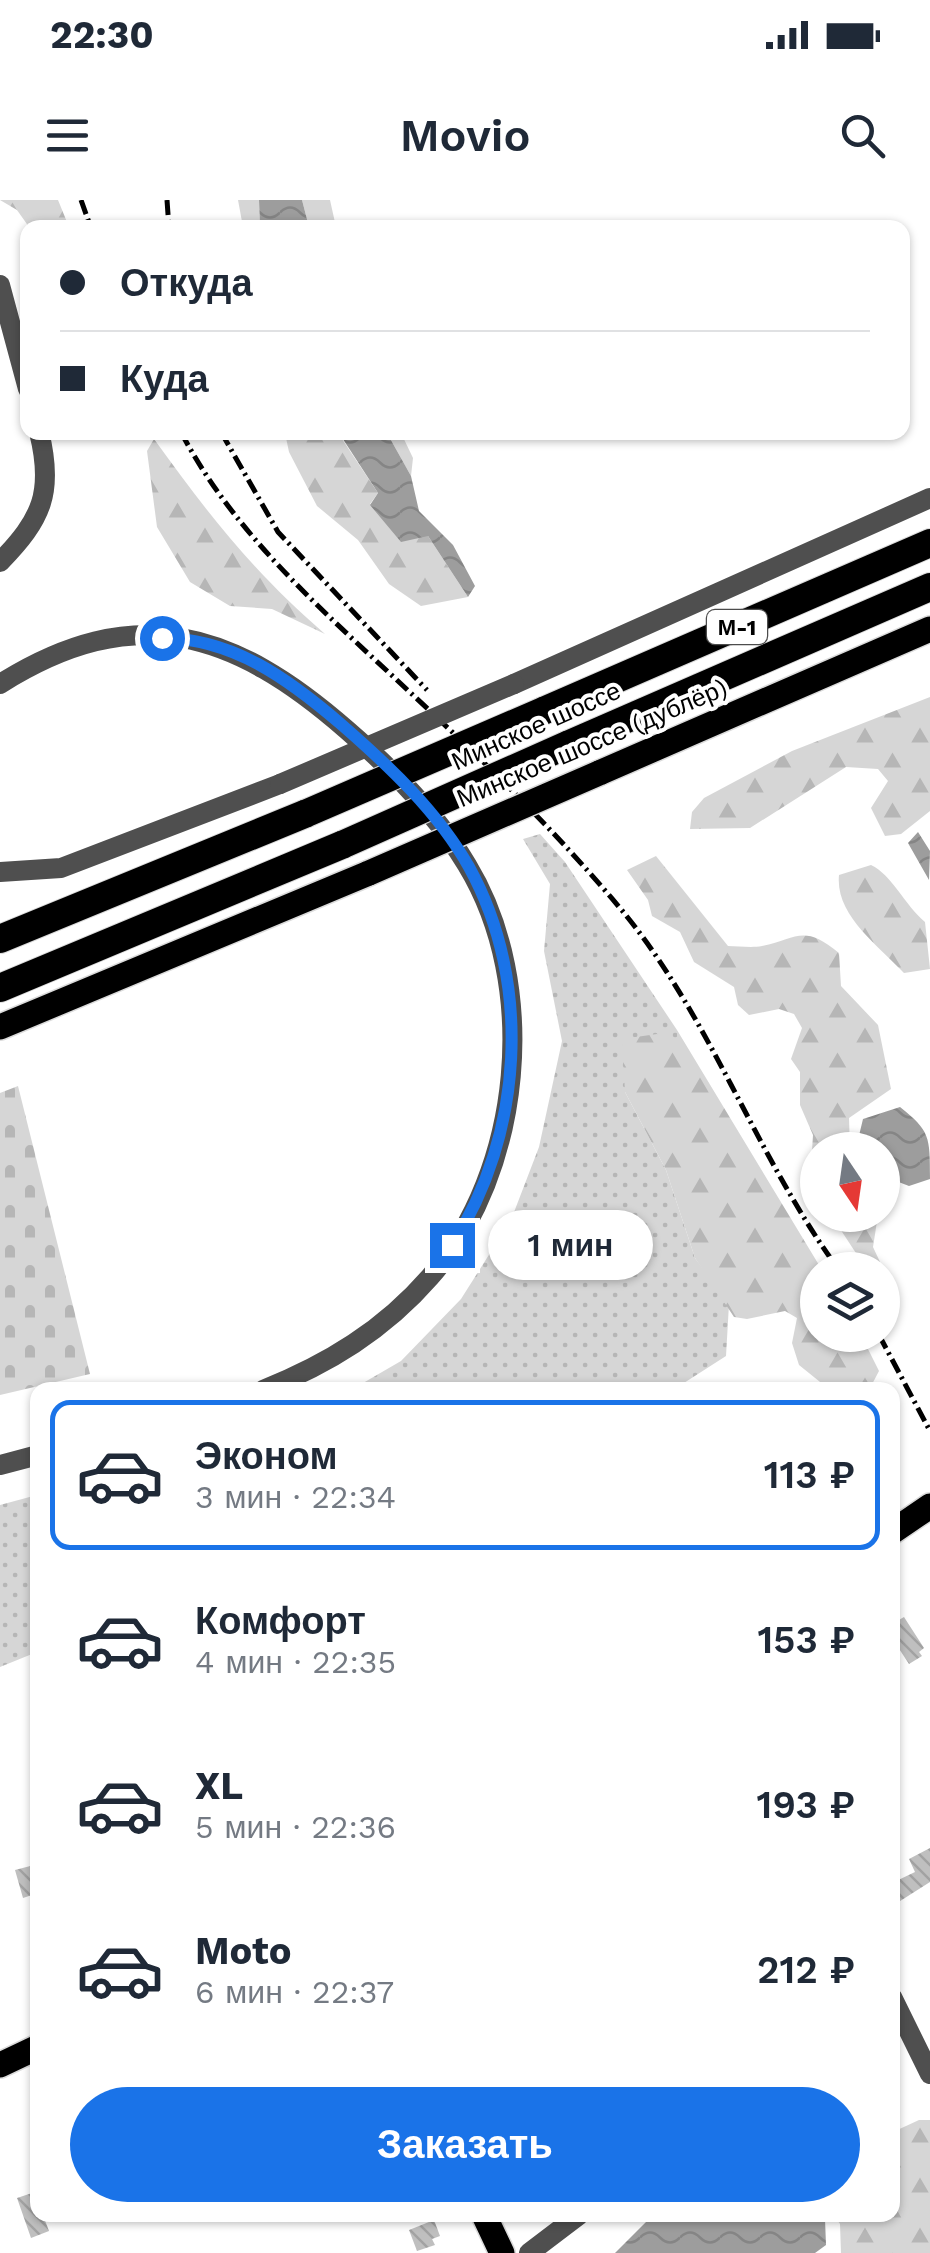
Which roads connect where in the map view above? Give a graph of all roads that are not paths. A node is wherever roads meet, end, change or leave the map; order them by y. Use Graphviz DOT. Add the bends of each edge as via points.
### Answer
graph roads {
  1 [pos="0,286"];
  2 [pos="20,360"];
  3 [pos="40,440"];
  4 [pos="930,498"];
  5 [pos="930,543"];
  6 [pos="0,562"];
  7 [pos="930,587"];
  8 [pos="930,629"];
  9 [pos="0,684"];
  10 [pos="0,872"];
  11 [pos="0,939"];
  12 [pos="0,988"];
  13 [pos="0,1027"];
  14 [pos="283,1382"];
  15 [pos="30,1457"];
  16 [pos="0,1464"];
  17 [pos="930,1506"];
  18 [pos="900,1527"];
  19 [pos="900,2013"];
  20 [pos="30,2051"];
  21 [pos="0,2065"];
  22 [pos="930,2074"];
  23 [pos="487,2222"];
  24 [pos="570,2222"];
  25 [pos="502,2253"];
  26 [pos="530,2253"];
  1 -- 2 [label="street"];
  3 -- 6 [label="street" via="47,486 24,537"];
  4 -- 10 [label="street, bridge" via="280,784 60,868"];
  5 -- 11 [label="highway, Минское шоссе / М-1, bridge"];
  7 -- 12 [label="highway, Минское шоссе / М-1, bridge"];
  8 -- 13 [label="main road, Минское шоссе (дублёр), bridge"];
  9 -- 14 [label="street" via="85,642 189,638 242,654 302,691 383,761 468,866 487,908 507,980 512,1039 508,1102 471,1215 432,1275 381,1326"];
  15 -- 16 [label="street"];
  17 -- 18 [label="main road"];
  19 -- 22 [label="street"];
  20 -- 21 [label="main road"];
  23 -- 25 [label="main road"];
  24 -- 26 [label="street"];
}
